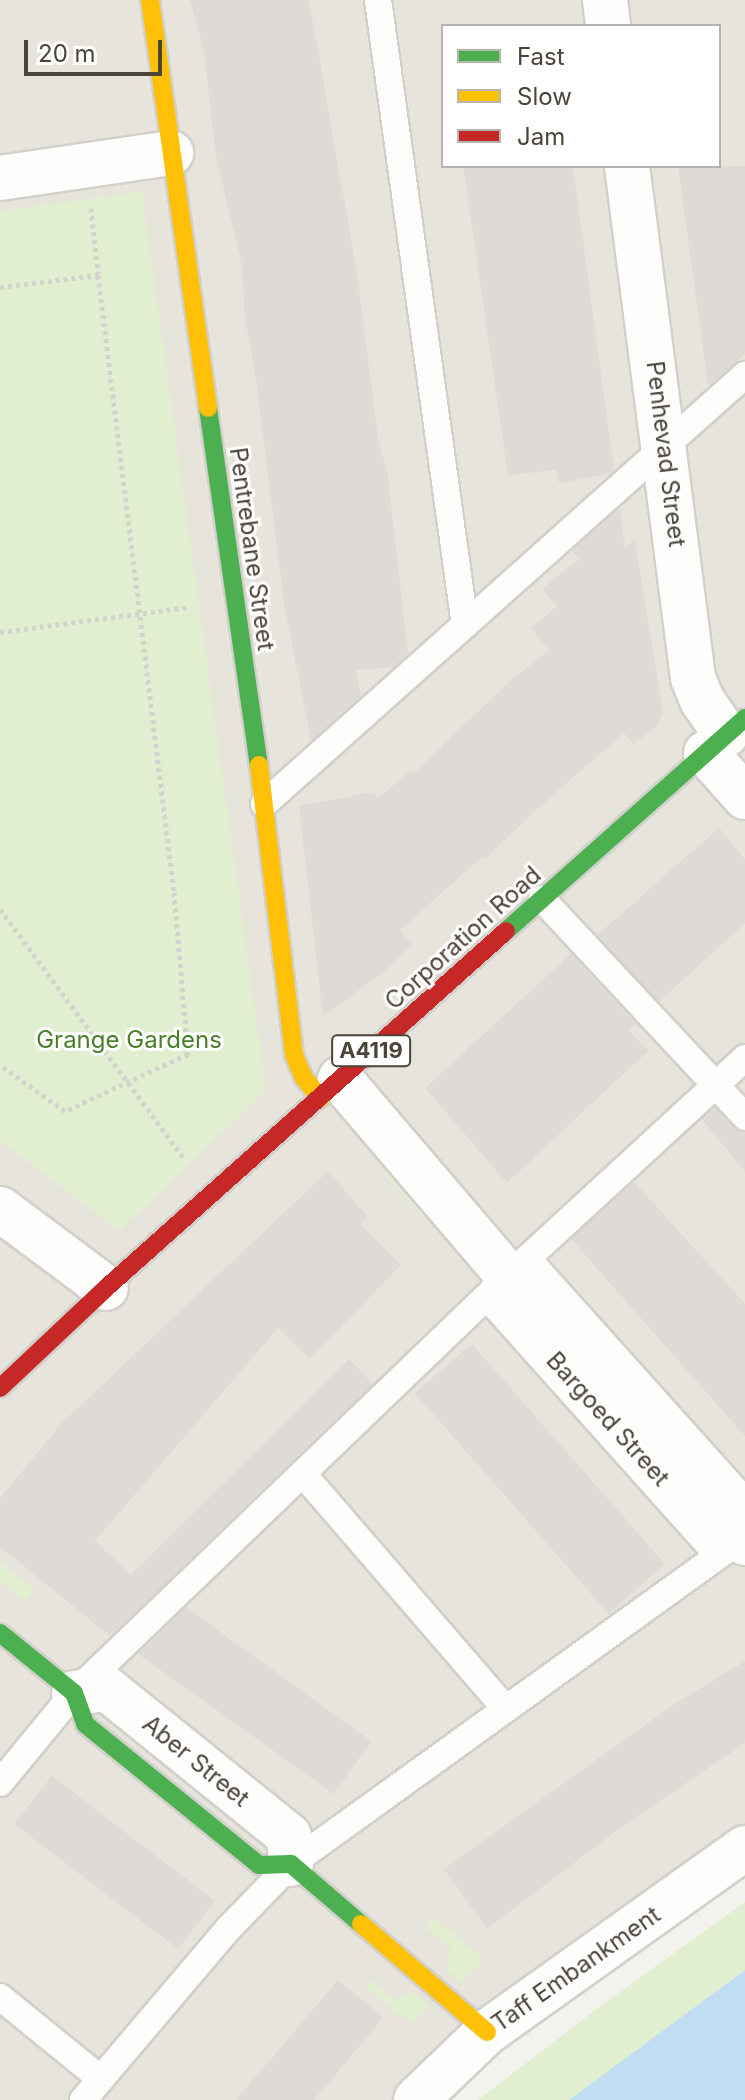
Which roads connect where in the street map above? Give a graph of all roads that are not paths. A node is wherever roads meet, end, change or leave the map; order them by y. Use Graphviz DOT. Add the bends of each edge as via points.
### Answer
graph roads {
  1 [pos="150,0"];
  2 [pos="378,0"];
  3 [pos="605,0"];
  4 [pos="608,24"];
  5 [pos="171,153"];
  6 [pos="627,168"];
  7 [pos="0,178"];
  8 [pos="745,375"];
  9 [pos="666,445"];
  10 [pos="465,625"];
  11 [pos="726,735"];
  12 [pos="745,797"];
  13 [pos="264,804"];
  14 [pos="542,899"];
  15 [pos="745,1058"];
  16 [pos="714,1085"];
  17 [pos="330,1088"];
  18 [pos="745,1117"];
  19 [pos="0,1209"];
  20 [pos="508,1276"];
  21 [pos="106,1288"];
  22 [pos="0,1388"];
  23 [pos="303,1474"];
  24 [pos="744,1539"];
  25 [pos="0,1633"];
  26 [pos="74,1693"];
  27 [pos="504,1707"];
  28 [pos="0,1783"];
  29 [pos="745,1848"];
  30 [pos="291,1864"];
  31 [pos="0,1997"];
  32 [pos="487,2032"];
  33 [pos="101,2079"];
  34 [pos="83,2100"];
  35 [pos="416,2100"];
  1 -- 5 [label="street, Pentrebane Street"];
  2 -- 10 [label="lane"];
  3 -- 4 [label="street"];
  5 -- 7 [label="street"];
  5 -- 13 [label="street, Pentrebane Street"];
  6 -- 9 [label="street, Penhevad Street"];
  8 -- 9 [label="lane"];
  9 -- 10 [label="lane"];
  9 -- 11 [label="street, Penhevad Street" via="693,678"];
  10 -- 13 [label="lane"];
  11 -- 12 [label="street, Penhevad Street"];
  11 -- 14 [label="street, Corporation Road / A4119"];
  13 -- 17 [label="street, Pentrebane Street" via="294,1055"];
  14 -- 16 [label="lane"];
  14 -- 17 [label="street, Corporation Road / A4119"];
  15 -- 16 [label="lane"];
  16 -- 18 [label="lane"];
  16 -- 20 [label="lane"];
  17 -- 20 [label="street" via="459,1217"];
  17 -- 21 [label="street, Corporation Road / A4119"];
  19 -- 21 [label="street"];
  20 -- 23 [label="lane"];
  20 -- 24 [label="street, Bargoed Street" via="530,1275 741,1510"];
  21 -- 22 [label="street, Corporation Road / A4119"];
  23 -- 26 [label="lane"];
  23 -- 27 [label="lane"];
  24 -- 27 [label="lane"];
  25 -- 26 [label="street"];
  26 -- 28 [label="lane"];
  26 -- 30 [label="street, Aber Street" via="107,1689 289,1836"];
  27 -- 30 [label="lane"];
  29 -- 32 [label="street, Taff Embankment"];
  30 -- 32 [label="street"];
  30 -- 33 [label="lane" via="229,1928"];
  31 -- 33 [label="lane"];
  32 -- 35 [label="street, Taff Embankment"];
  33 -- 34 [label="lane"];
}
